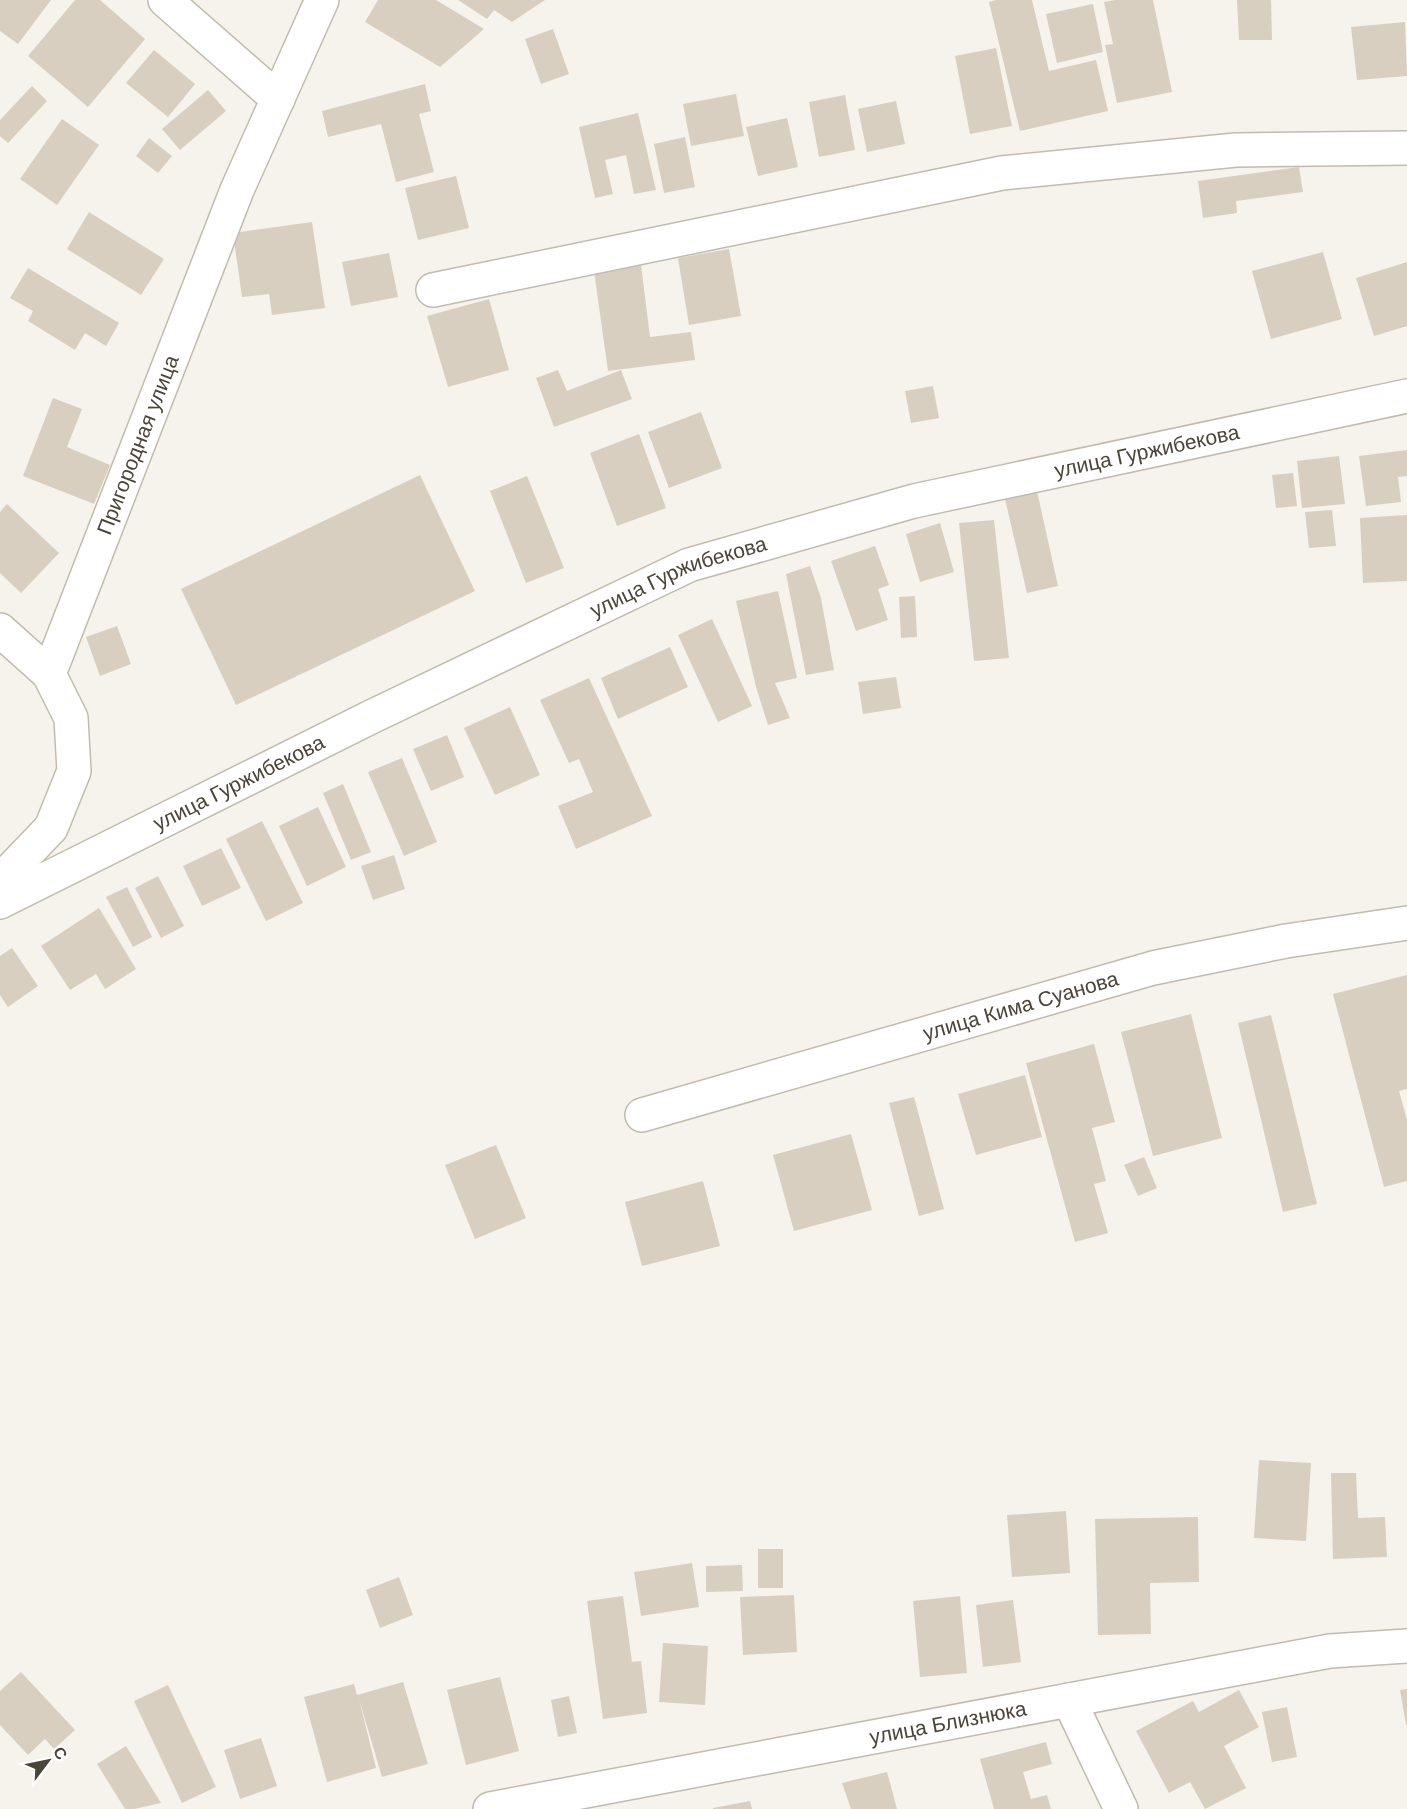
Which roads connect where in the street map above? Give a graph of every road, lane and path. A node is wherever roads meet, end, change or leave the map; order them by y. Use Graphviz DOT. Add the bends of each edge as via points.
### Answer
graph roads {
  1 [pos="165,0"];
  2 [pos="322,0"];
  3 [pos="278,99"];
  4 [pos="1407,148"];
  5 [pos="433,290"];
  6 [pos="1407,396"];
  7 [pos="0,630"];
  8 [pos="49,674"];
  9 [pos="0,881"];
  10 [pos="0,902"];
  11 [pos="1407,923"];
  12 [pos="642,1115"];
  13 [pos="1407,1646"];
  14 [pos="1069,1700"];
  15 [pos="490,1809"];
  16 [pos="1121,1809"];
  1 -- 3 [label="street"];
  2 -- 3 [label="street, Пригородная улица"];
  3 -- 8 [label="street, Пригородная улица" via="237,190"];
  4 -- 5 [label="street" via="1236,150 1002,173"];
  6 -- 10 [label="street, улица Гуржибекова" via="914,501 689,565 371,717"];
  7 -- 8 [label="street"];
  8 -- 9 [label="street" via="71,718 74,771 51,828"];
  11 -- 12 [label="street, улица Кима Суанова" via="1286,941 1153,968"];
  13 -- 14 [label="street, улица Близнюка" via="1330,1651"];
  14 -- 15 [label="street, улица Близнюка"];
  14 -- 16 [label="street"];
}
